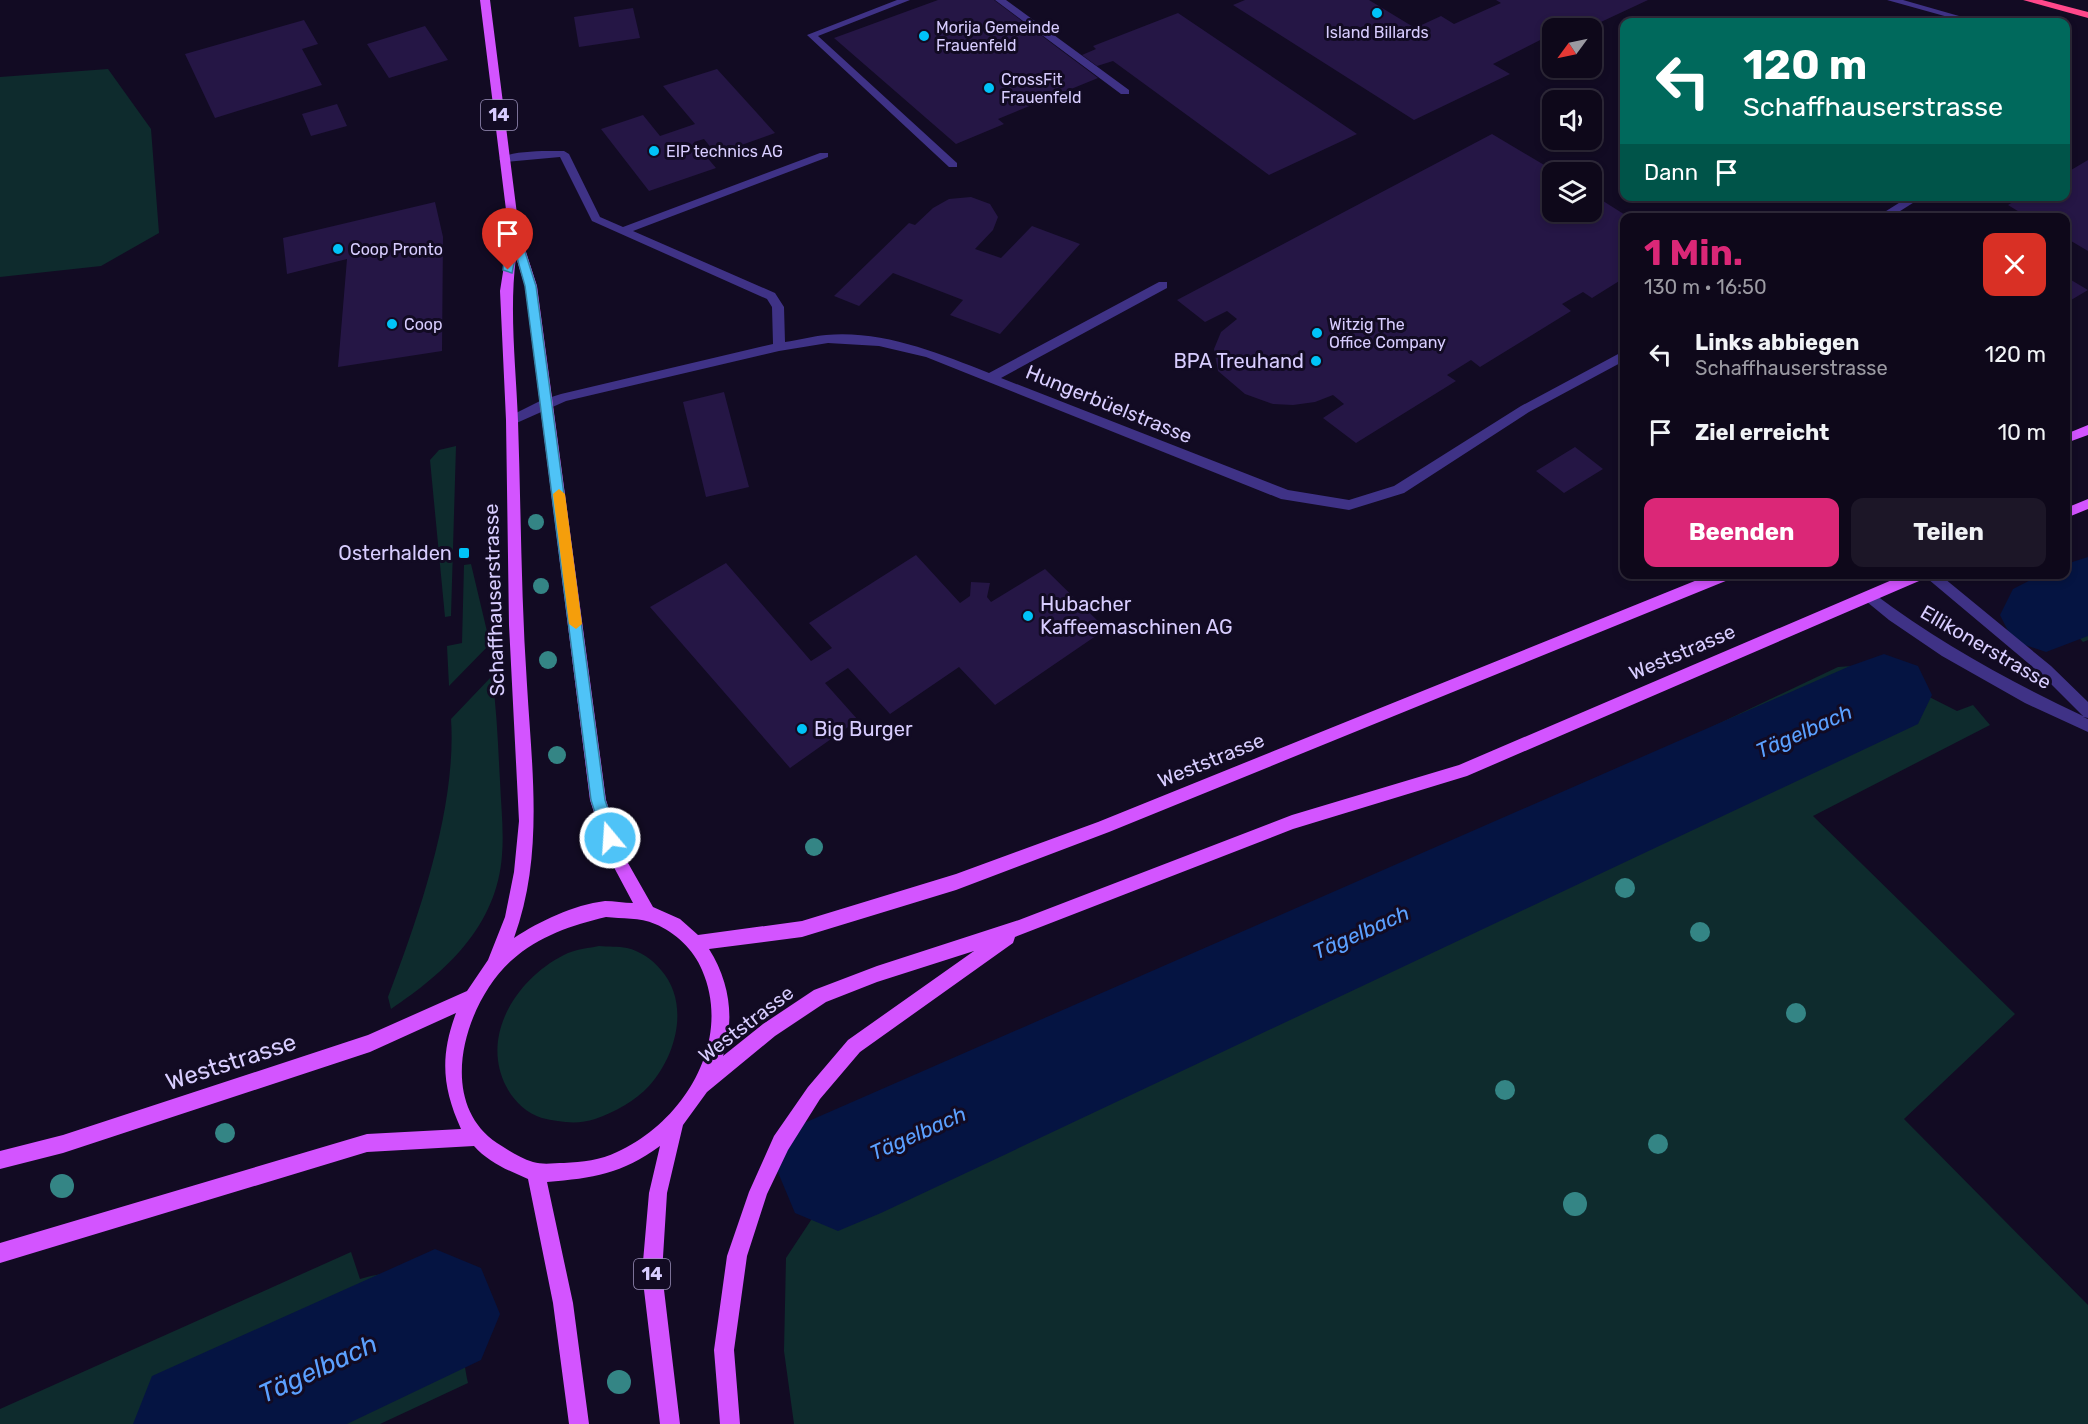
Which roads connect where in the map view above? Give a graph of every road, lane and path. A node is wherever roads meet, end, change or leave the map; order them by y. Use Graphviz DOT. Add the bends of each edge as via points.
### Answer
graph roads {
  1 [pos="485,0"];
  2 [pos="905,0"];
  3 [pos="1000,0"];
  4 [pos="1892,0"];
  5 [pos="2029,0"];
  6 [pos="2088,15"];
  7 [pos="1960,18"];
  8 [pos="1125,92"];
  9 [pos="824,155"];
  10 [pos="504,159"];
  11 [pos="953,165"];
  12 [pos="1910,201"];
  13 [pos="1889,213"];
  14 [pos="513,230"];
  15 [pos="623,231"];
  16 [pos="1163,285"];
  17 [pos="779,347"];
  18 [pos="1620,358"];
  19 [pos="990,378"];
  20 [pos="546,403"];
  21 [pos="512,420"];
  22 [pos="2088,430"];
  23 [pos="2070,437"];
  24 [pos="2088,504"];
  25 [pos="2070,511"];
  26 [pos="1716,579"];
  27 [pos="1909,579"];
  28 [pos="1935,579"];
  29 [pos="1868,597"];
  30 [pos="2088,712"];
  31 [pos="2088,726"];
  32 [pos="647,913"];
  33 [pos="1019,928"];
  34 [pos="697,943"];
  35 [pos="495,965"];
  36 [pos="472,997"];
  37 [pos="704,1084"];
  38 [pos="674,1125"];
  39 [pos="476,1137"];
  40 [pos="0,1160"];
  41 [pos="536,1172"];
  42 [pos="0,1252"];
  43 [pos="579,1424"];
  44 [pos="670,1424"];
  45 [pos="730,1424"];
  1 -- 10 [label="main road, Schaffhauserstrasse / 14"];
  2 -- 11 [label="street" via="812,36"];
  3 -- 8 [label="street"];
  4 -- 7 [label="street"];
  5 -- 6 [label="highway"];
  9 -- 15 [label="street"];
  10 -- 14 [label="main road, Schaffhauserstrasse / 14"];
  10 -- 15 [label="street" via="564,154 596,219"];
  12 -- 13 [label="street"];
  14 -- 20 [label="main road, Schaffhauserstrasse / 14" via="531,286"];
  14 -- 21 [label="main road, Schaffhauserstrasse / 14" via="506,291"];
  15 -- 17 [label="street" via="771,296 778,307"];
  16 -- 19 [label="street"];
  17 -- 19 [label="street, Hungerbüelstrasse" via="828,339 879,342 929,354"];
  17 -- 20 [label="street, Hungerbüelstrasse"];
  18 -- 19 [label="street, Hungerbüelstrasse" via="1525,409 1399,490 1348,505 1286,495"];
  20 -- 21 [label="street, Hungerbüelstrasse"];
  20 -- 32 [label="main road, Schaffhauserstrasse / 14" via="598,800 617,858"];
  21 -- 35 [label="main road, Schaffhauserstrasse / 14" via="516,625 527,820 513,917"];
  22 -- 23 [label="main road"];
  24 -- 25 [label="main road"];
  26 -- 34 [label="main road, Weststrasse" via="1113,823 956,882 802,930"];
  27 -- 29 [label="main road, Weststrasse"];
  28 -- 30 [label="street, Ellikonerstrasse" via="2046,670"];
  29 -- 31 [label="street, Ellikonerstrasse" via="1896,620 2008,688"];
  29 -- 33 [label="main road, Weststrasse" via="1462,771 1293,822"];
  32 -- 34 [label="main road" via="674,925"];
  32 -- 35 [label="main road" via="606,909 565,918 526,939"];
  33 -- 37 [label="main road, Weststrasse" via="820,996 769,1030"];
  33 -- 45 [label="main road, Weststrasse" via="854,1046 814,1093 781,1143 758,1192 737,1256 724,1350"];
  34 -- 37 [label="main road" via="714,972 722,1007 719,1046"];
  35 -- 36 [label="main road"];
  36 -- 39 [label="main road" via="457,1033 452,1070 458,1107"];
  36 -- 40 [label="main road, Weststrasse" via="370,1043 63,1144"];
  37 -- 38 [label="main road"];
  38 -- 41 [label="main road" via="632,1155 585,1172"];
  38 -- 44 [label="main road, 14" via="658,1193 652,1273"];
  39 -- 41 [label="main road" via="496,1155"];
  39 -- 42 [label="main road" via="367,1143"];
  41 -- 43 [label="main road" via="563,1303"];
}
